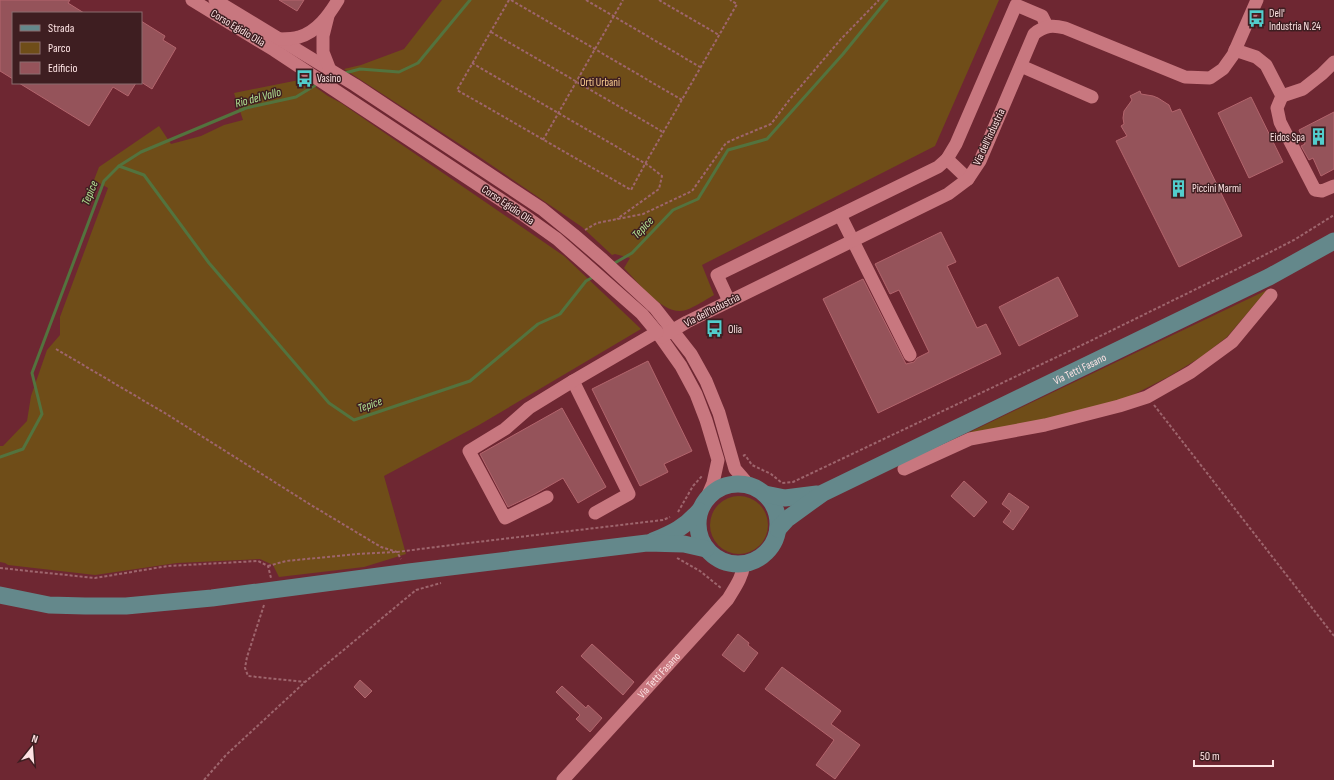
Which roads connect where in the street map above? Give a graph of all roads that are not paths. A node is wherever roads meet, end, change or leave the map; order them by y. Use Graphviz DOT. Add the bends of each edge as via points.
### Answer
graph roads {
  1 [pos="192,0"];
  2 [pos="338,0"];
  3 [pos="1257,0"];
  4 [pos="211,3"];
  5 [pos="328,16"];
  6 [pos="232,18"];
  7 [pos="1047,26"];
  8 [pos="280,39"];
  9 [pos="1235,50"];
  10 [pos="1334,62"];
  11 [pos="1020,66"];
  12 [pos="330,70"];
  13 [pos="1282,96"];
  14 [pos="1092,97"];
  15 [pos="947,159"];
  16 [pos="968,179"];
  17 [pos="1334,186"];
  18 [pos="840,215"];
  19 [pos="852,240"];
  20 [pos="1334,241"];
  21 [pos="1271,295"];
  22 [pos="729,301"];
  23 [pos="673,330"];
  24 [pos="659,334"];
  25 [pos="910,355"];
  26 [pos="573,381"];
  27 [pos="954,438"];
  28 [pos="904,469"];
  29 [pos="748,484"];
  30 [pos="823,493"];
  31 [pos="765,494"];
  32 [pos="547,497"];
  33 [pos="703,504"];
  34 [pos="595,513"];
  35 [pos="778,529"];
  36 [pos="647,543"];
  37 [pos="706,549"];
  38 [pos="744,564"];
  39 [pos="0,595"];
  40 [pos="563,780"];
  1 -- 4 [label="street, Corso Egidio Olia"];
  2 -- 5 [label="street"];
  3 -- 9 [label="street"];
  4 -- 6 [label="street, Corso Egidio Olia"];
  5 -- 8 [label="street" via="299,38"];
  5 -- 12 [label="street" via="323,36 324,52"];
  6 -- 8 [label="street, Corso Egidio Olia"];
  6 -- 24 [label="street, Corso Egidio Olia" via="558,239 642,314"];
  7 -- 9 [label="street" via="1065,28 1185,77 1210,78 1223,69"];
  7 -- 11 [label="street, Via dell'Industria" via="1034,34"];
  7 -- 15 [label="street" via="1042,16 1016,5 956,144"];
  8 -- 12 [label="street, Corso Egidio Olia"];
  9 -- 13 [label="street" via="1256,57 1266,65"];
  10 -- 13 [label="street" via="1320,71 1302,89"];
  11 -- 14 [label="street"];
  11 -- 16 [label="street, Via dell'Industria" via="980,161"];
  12 -- 23 [label="street, Corso Egidio Olia" via="542,209 655,308"];
  13 -- 17 [label="street" via="1277,108 1280,122 1315,190"];
  15 -- 16 [label="street"];
  15 -- 18 [label="street" via="938,167"];
  16 -- 19 [label="street, Via dell'Industria" via="948,194"];
  18 -- 19 [label="street"];
  18 -- 22 [label="street" via="717,275"];
  19 -- 22 [label="street, Via dell'Industria"];
  19 -- 25 [label="street"];
  20 -- 27 [label="main road, Via Tetti Fasano" via="1269,277"];
  21 -- 27 [label="street" via="1232,342 1191,372 1147,397 1045,425 970,439"];
  22 -- 23 [label="street, Via dell'Industria"];
  23 -- 24 [label="street, Via dell'Industria"];
  23 -- 29 [label="street, Corso Egidio Olia" via="691,354 706,381 719,413 735,469"];
  24 -- 26 [label="street, Via dell'Industria"];
  24 -- 33 [label="street, Corso Egidio Olia" via="696,394 718,460 713,483"];
  26 -- 32 [label="street, Via dell'Industria" via="529,408 505,429 469,451 505,518"];
  26 -- 34 [label="street" via="629,494"];
  27 -- 28 [label="street"];
  27 -- 30 [label="main road, Via Tetti Fasano"];
  29 -- 31 [label="main road"];
  29 -- 33 [label="main road" via="737,483 716,489"];
  30 -- 31 [label="main road, Via Tetti Fasano" via="785,498"];
  30 -- 35 [label="main road, Via Tetti Fasano" via="787,519"];
  31 -- 35 [label="main road" via="778,516"];
  33 -- 36 [label="main road" via="679,530"];
  33 -- 37 [label="main road" via="697,524 699,537"];
  35 -- 38 [label="main road" via="774,542 767,552 756,560"];
  36 -- 37 [label="main road" via="684,544"];
  36 -- 39 [label="main road" via="212,598 126,606 49,605"];
  37 -- 38 [label="main road" via="723,561"];
  38 -- 40 [label="street, Via Tetti Fasano" via="740,580 728,599"];
}
